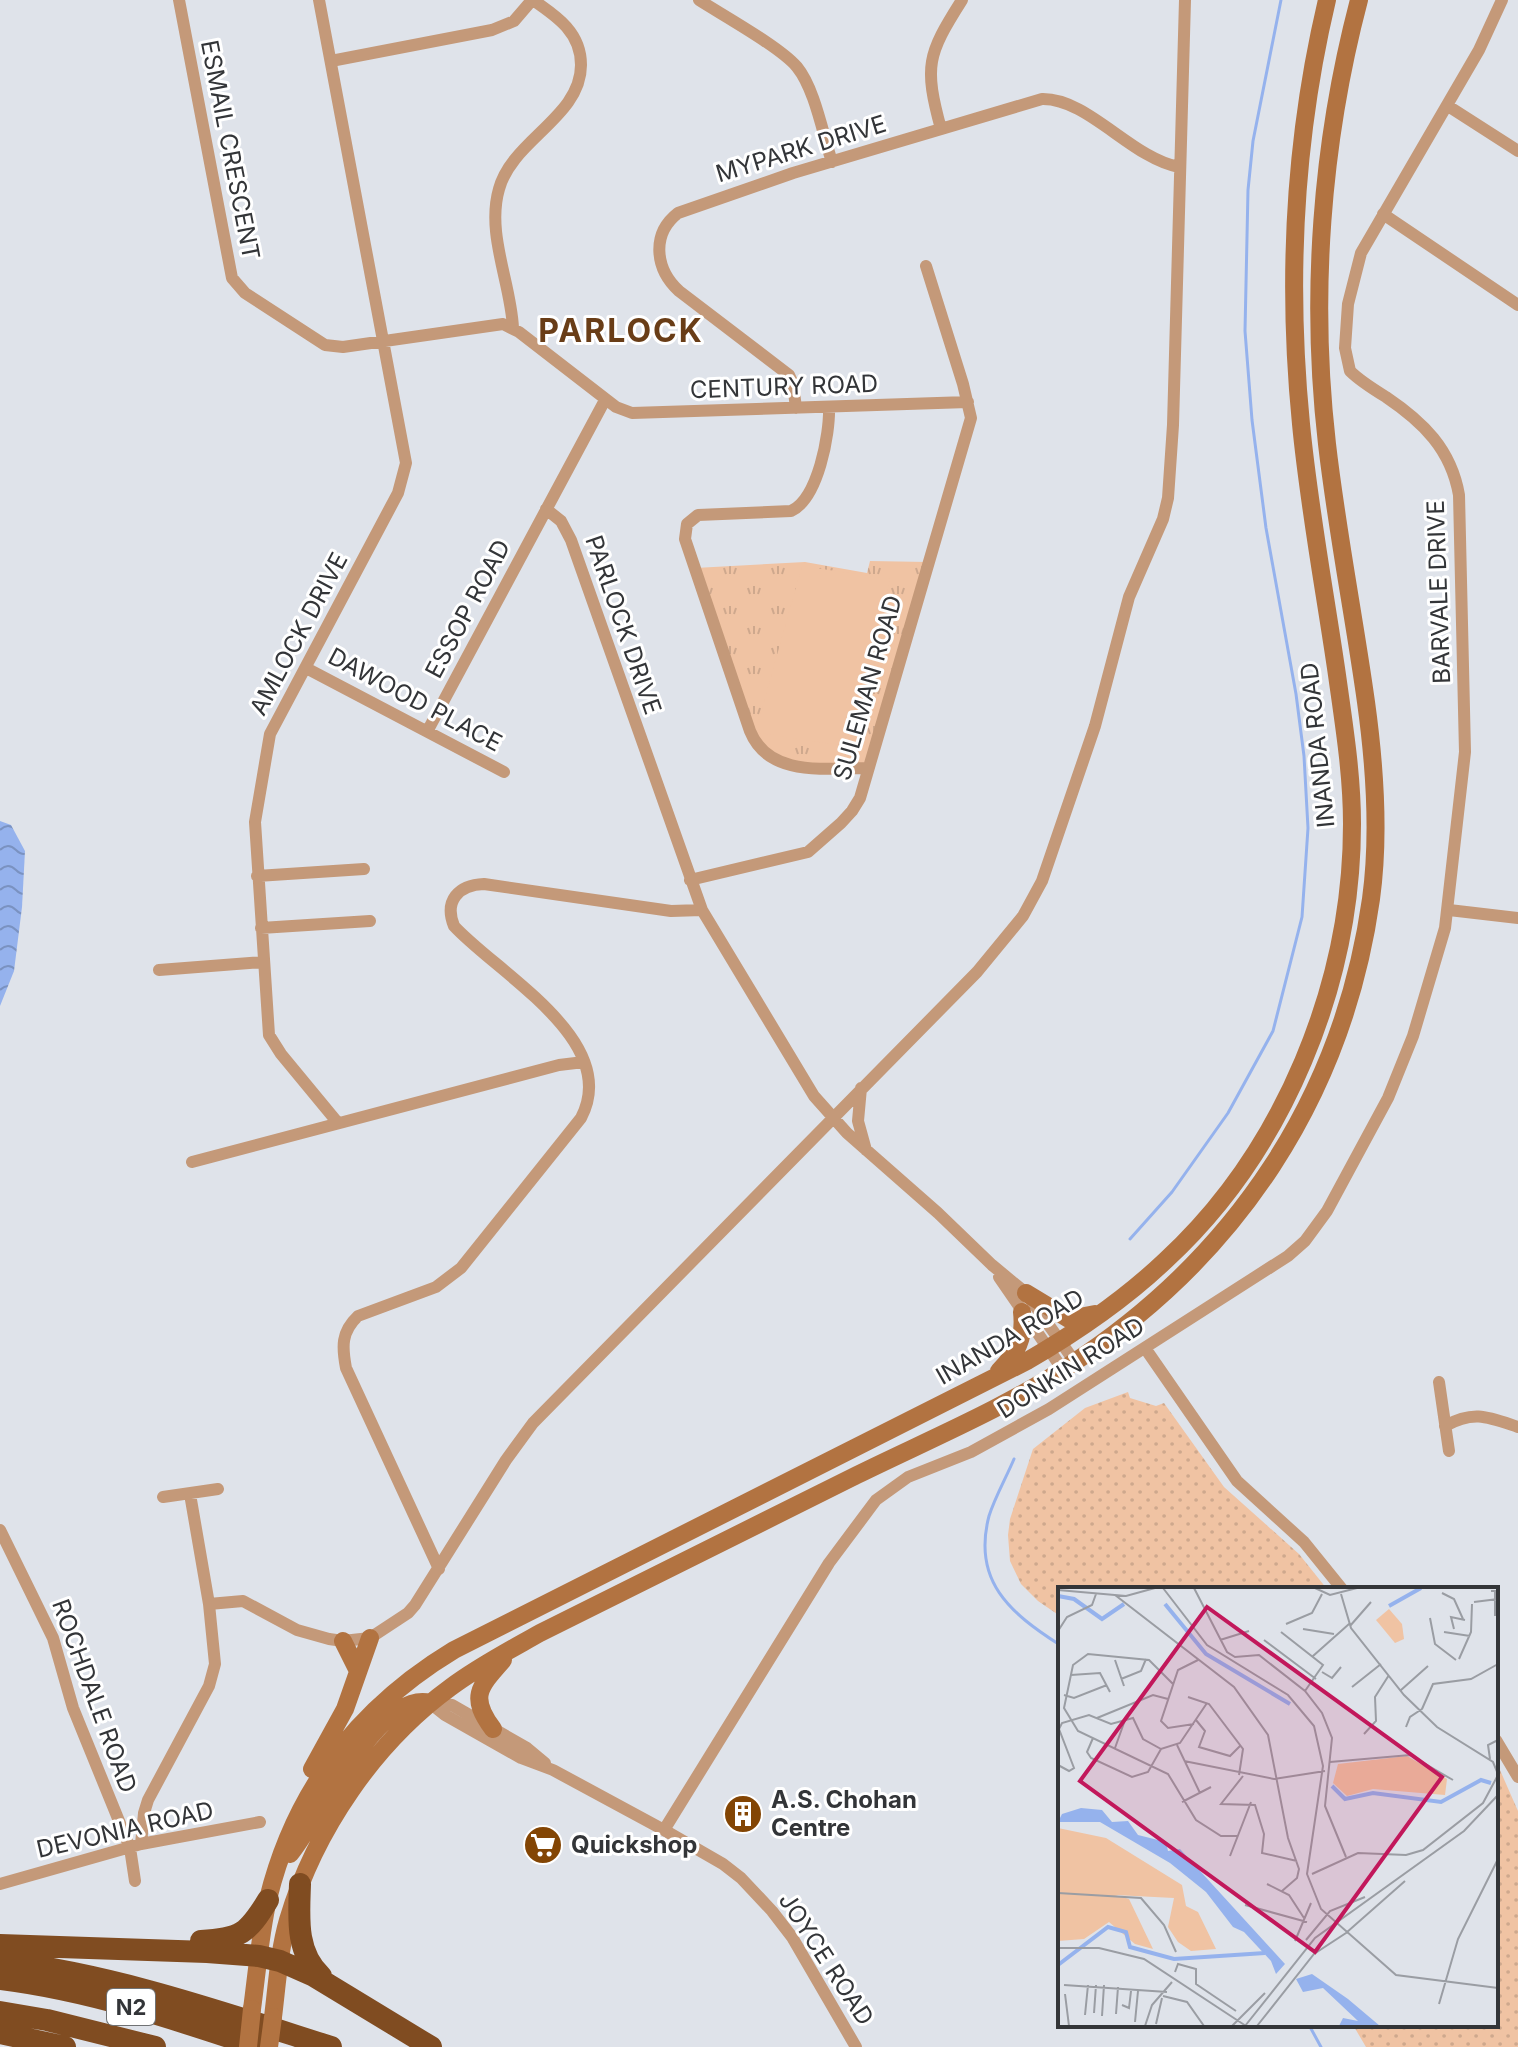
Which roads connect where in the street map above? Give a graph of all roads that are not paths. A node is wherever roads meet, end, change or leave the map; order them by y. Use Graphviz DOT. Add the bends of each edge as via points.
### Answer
graph roads {
  1 [pos="179,0"];
  2 [pos="319,0"];
  3 [pos="533,0"];
  4 [pos="699,0"];
  5 [pos="962,0"];
  6 [pos="1185,0"];
  7 [pos="1327,0"];
  8 [pos="1359,0"];
  9 [pos="1502,0"];
  10 [pos="331,61"];
  11 [pos="1448,106"];
  12 [pos="941,129"];
  13 [pos="1518,151"];
  14 [pos="832,162"];
  15 [pos="1179,167"];
  16 [pos="1383,214"];
  17 [pos="926,266"];
  18 [pos="1518,305"];
  19 [pos="513,328"];
  20 [pos="384,342"];
  21 [pos="605,400"];
  22 [pos="968,402"];
  23 [pos="829,407"];
  24 [pos="796,408"];
  25 [pos="546,509"];
  26 [pos="306,668"];
  27 [pos="428,730"];
  28 [pos="868,768"];
  29 [pos="504,772"];
  30 [pos="364,869"];
  31 [pos="257,876"];
  32 [pos="690,880"];
  33 [pos="702,910"];
  34 [pos="1449,910"];
  35 [pos="1518,918"];
  36 [pos="370,921"];
  37 [pos="261,928"];
  38 [pos="263,962"];
  39 [pos="159,970"];
  40 [pos="584,1062"];
  41 [pos="861,1088"];
  42 [pos="832,1119"];
  43 [pos="338,1123"];
  44 [pos="866,1150"];
  45 [pos="192,1162"];
  46 [pos="992,1265"];
  47 [pos="1026,1293"];
  48 [pos="1106,1310"];
  49 [pos="1022,1312"];
  50 [pos="1055,1345"];
  51 [pos="1145,1348"];
  52 [pos="1069,1366"];
  53 [pos="991,1379"];
  54 [pos="1439,1382"];
  55 [pos="1445,1426"];
  56 [pos="1518,1427"];
  57 [pos="1449,1451"];
  58 [pos="218,1489"];
  59 [pos="190,1494"];
  60 [pos="163,1497"];
  61 [pos="0,1530"];
  62 [pos="439,1569"];
  63 [pos="1340,1587"];
  64 [pos="209,1604"];
  65 [pos="370,1638"];
  66 [pos="343,1641"];
  67 [pos="512,1649"];
  68 [pos="434,1663"];
  69 [pos="357,1669"];
  70 [pos="430,1703"];
  71 [pos="493,1729"];
  72 [pos="1498,1743"];
  73 [pos="553,1770"];
  74 [pos="1518,1777"];
  75 [pos="260,1822"];
  76 [pos="664,1830"];
  77 [pos="136,1846"];
  78 [pos="277,1868"];
  79 [pos="135,1881"];
  80 [pos="0,1884"];
  81 [pos="300,1884"];
  82 [pos="268,1900"];
  83 [pos="0,1945"];
  84 [pos="100,1947"];
  85 [pos="269,1959"];
  86 [pos="0,1961"];
  87 [pos="0,1979"];
  88 [pos="332,1986"];
  89 [pos="0,2012"];
  90 [pos="0,2033"];
  91 [pos="65,2047"];
  92 [pos="155,2047"];
  93 [pos="248,2047"];
  94 [pos="259,2047"];
  95 [pos="269,2047"];
  96 [pos="331,2047"];
  97 [pos="431,2047"];
  98 [pos="856,2047"];
  1 -- 20 [label="street, ESMAIL CRESCENT" via="232,278 245,293 325,345"];
  2 -- 10 [label="street, AMLOCK DRIVE"];
  3 -- 10 [label="street" via="514,21 492,30"];
  3 -- 19 [label="street" via="574,35 581,71 569,102 510,164 499,188 496,224"];
  4 -- 14 [label="street" via="798,68"];
  5 -- 12 [label="street" via="930,60"];
  6 -- 15 [label="street"];
  7 -- 48 [label="main road, INANDA ROAD" via="1300,164 1293,292 1301,428 1348,751 1352,826 1344,918 1323,1007 1268,1131 1225,1195 1180,1246"];
  8 -- 52 [label="main road, INANDA ROAD" via="1329,157 1319,286 1327,442 1374,788 1371,895 1362,954 1330,1056 1305,1112 1242,1211 1186,1274"];
  9 -- 11 [label="street, BARVALE DRIVE"];
  10 -- 20 [label="street, AMLOCK DRIVE"];
  11 -- 13 [label="street"];
  11 -- 16 [label="street, BARVALE DRIVE"];
  12 -- 14 [label="street, MYPARK DRIVE"];
  12 -- 15 [label="street, MYPARK DRIVE" via="1032,100 1054,99 1157,161"];
  14 -- 24 [label="street, MYPARK DRIVE" via="682,211 667,223 659,246 661,268 673,285 789,375"];
  15 -- 41 [label="street" via="1168,498 1129,597 1095,726 1052,854 1034,897 1006,938"];
  16 -- 18 [label="street"];
  16 -- 34 [label="street, BARVALE DRIVE" via="1354,274 1345,355 1353,374 1431,432 1456,478 1465,752"];
  17 -- 22 [label="street"];
  19 -- 20 [label="street, ESMAIL CRESCENT" via="495,325"];
  19 -- 21 [label="street"];
  20 -- 26 [label="street, AMLOCK DRIVE" via="405,472"];
  21 -- 24 [label="street, CENTURY ROAD" via="642,414"];
  21 -- 25 [label="street"];
  22 -- 23 [label="street, CENTURY ROAD"];
  22 -- 28 [label="street, SULEMAN ROAD" via="968,433"];
  23 -- 24 [label="street, CENTURY ROAD"];
  23 -- 28 [label="street" via="829,429 804,502 791,511 698,515 687,524 685,539 760,749 798,768"];
  25 -- 27 [label="street, ESSOP ROAD"];
  25 -- 32 [label="street, PARLOCK DRIVE" via="561,521 571,540"];
  26 -- 27 [label="street, DAWOOD PLACE"];
  26 -- 31 [label="street, AMLOCK DRIVE" via="270,734 256,804"];
  27 -- 29 [label="street, DAWOOD PLACE"];
  28 -- 32 [label="street, SULEMAN ROAD" via="852,811 808,852"];
  30 -- 31 [label="street"];
  31 -- 37 [label="street, AMLOCK DRIVE"];
  32 -- 33 [label="street, PARLOCK DRIVE"];
  33 -- 40 [label="street" via="671,911 484,884 456,893 450,909 454,926 561,1022"];
  33 -- 42 [label="street, PARLOCK DRIVE"];
  34 -- 35 [label="street"];
  34 -- 51 [label="street, DONKIN ROAD" via="1413,1036 1388,1098 1318,1225 1288,1256"];
  36 -- 37 [label="street"];
  37 -- 38 [label="street, AMLOCK DRIVE"];
  38 -- 39 [label="street"];
  38 -- 43 [label="street, AMLOCK DRIVE" via="269,1035"];
  40 -- 43 [label="street"];
  40 -- 62 [label="street" via="589,1093 581,1118 461,1268 436,1287 358,1316 343,1338 346,1368"];
  41 -- 42 [label="street"];
  41 -- 44 [label="street" via="858,1121"];
  42 -- 44 [label="street, PARLOCK DRIVE"];
  42 -- 62 [label="street" via="533,1423"];
  43 -- 45 [label="street"];
  44 -- 46 [label="street, PARLOCK DRIVE"];
  46 -- 47 [label="street, PARLOCK DRIVE"];
  46 -- 49 [label="street, PARLOCK DRIVE"];
  47 -- 48 [label="main road" via="1069,1319"];
  47 -- 50 [label="street, PARLOCK DRIVE"];
  48 -- 50 [label="main road, INANDA ROAD"];
  49 -- 50 [label="street, PARLOCK DRIVE"];
  49 -- 53 [label="main road" via="1024,1328 1017,1350"];
  50 -- 52 [label="street, PARLOCK DRIVE"];
  50 -- 53 [label="main road, INANDA ROAD"];
  51 -- 63 [label="street" via="1237,1481 1304,1542"];
  51 -- 76 [label="street, DONKIN ROAD" via="1002,1436 908,1477 876,1500 829,1563"];
  52 -- 67 [label="main road, INANDA ROAD"];
  53 -- 68 [label="main road, INANDA ROAD"];
  54 -- 55 [label="street"];
  55 -- 56 [label="street" via="1477,1415"];
  55 -- 57 [label="street"];
  58 -- 59 [label="street"];
  59 -- 60 [label="street"];
  59 -- 64 [label="street"];
  61 -- 77 [label="street, ROCHDALE ROAD" via="53,1638 73,1708"];
  62 -- 65 [label="street" via="408,1613"];
  64 -- 66 [label="street" via="243,1601 297,1630"];
  64 -- 77 [label="street" via="214,1671 148,1800"];
  65 -- 66 [label="street"];
  65 -- 69 [label="main road"];
  66 -- 69 [label="main road"];
  67 -- 70 [label="main road, INANDA ROAD"];
  67 -- 71 [label="main road" via="478,1695 479,1708"];
  68 -- 70 [label="main road" via="426,1684"];
  68 -- 78 [label="main road, INANDA ROAD" via="384,1700 332,1757 305,1800"];
  69 -- 78 [label="main road" via="345,1709 293,1807"];
  70 -- 71 [label="street, JOYCE ROAD" via="452,1705"];
  70 -- 73 [label="street, JOYCE ROAD" via="521,1758"];
  70 -- 78 [label="main road" via="405,1706 356,1754"];
  70 -- 81 [label="main road, INANDA ROAD" via="352,1790"];
  71 -- 73 [label="street, JOYCE ROAD"];
  72 -- 74 [label="street"];
  73 -- 76 [label="street, JOYCE ROAD"];
  75 -- 77 [label="street, DEVONIA ROAD"];
  76 -- 98 [label="street, JOYCE ROAD" via="723,1864 757,1893 792,1937"];
  77 -- 79 [label="street, ROCHDALE ROAD"];
  77 -- 80 [label="street, DEVONIA ROAD"];
  78 -- 82 [label="main road, INANDA ROAD"];
  81 -- 85 [label="main road, INANDA ROAD"];
  81 -- 88 [label="highway" via="303,1947 315,1971"];
  82 -- 84 [label="highway" via="252,1926 229,1939"];
  82 -- 85 [label="main road, INANDA ROAD"];
  83 -- 84 [label="highway"];
  84 -- 85 [label="highway"];
  85 -- 88 [label="highway"];
  85 -- 93 [label="main road, INANDA ROAD, bridge" via="252,2009"];
  85 -- 95 [label="main road, INANDA ROAD, bridge"];
  86 -- 96 [label="highway" via="149,1989"];
  87 -- 94 [label="highway, N2" via="76,1992"];
  88 -- 97 [label="highway"];
  89 -- 92 [label="highway, N2"];
  90 -- 91 [label="highway"];
}
